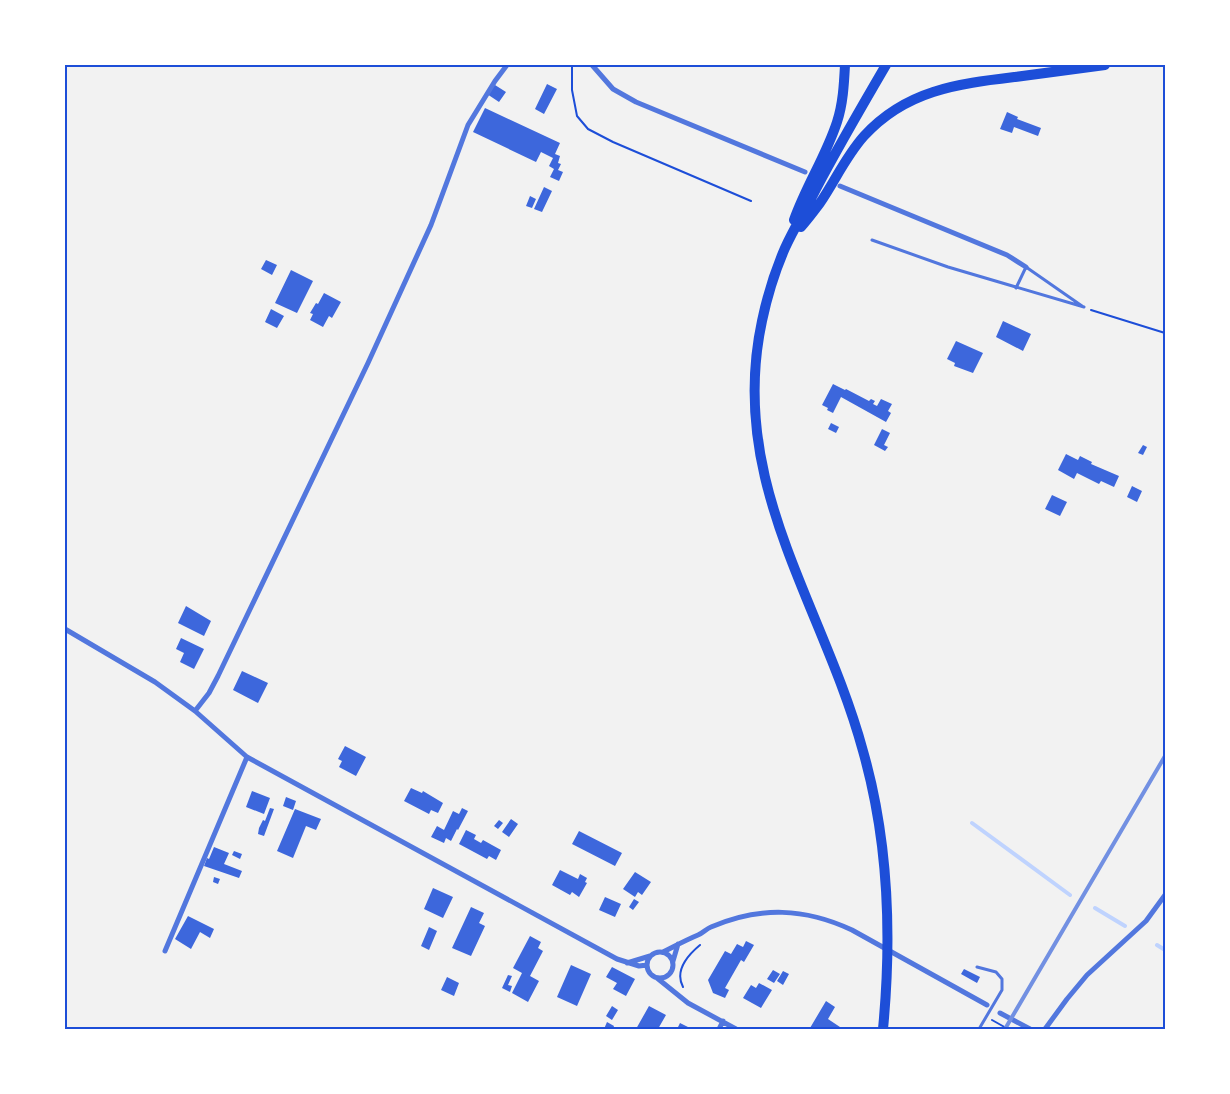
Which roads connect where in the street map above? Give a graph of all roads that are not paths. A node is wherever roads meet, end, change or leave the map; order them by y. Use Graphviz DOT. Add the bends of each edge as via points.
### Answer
graph roads {
  1 [pos="507,65"];
  2 [pos="592,65"];
  3 [pos="845,65"];
  4 [pos="886,65"];
  5 [pos="1105,65"];
  6 [pos="805,172"];
  7 [pos="840,186"];
  8 [pos="872,240"];
  9 [pos="785,247"];
  10 [pos="1026,267"];
  11 [pos="1016,288"];
  12 [pos="65,629"];
  13 [pos="195,711"];
  14 [pos="247,757"];
  15 [pos="1165,895"];
  16 [pos="679,944"];
  17 [pos="166,951"];
  18 [pos="663,952"];
  19 [pos="650,956"];
  20 [pos="673,961"];
  21 [pos="627,963"];
  22 [pos="647,965"];
  23 [pos="977,967"];
  24 [pos="670,974"];
  25 [pos="657,978"];
  26 [pos="673,989"];
  27 [pos="986,1005"];
  28 [pos="1000,1013"];
  29 [pos="723,1021"];
  30 [pos="1046,1027"];
  31 [pos="719,1029"];
  32 [pos="736,1029"];
  33 [pos="882,1029"];
  34 [pos="979,1029"];
  35 [pos="1030,1029"];
  1 -- 13 [label="street" via="468,125 438,210 368,363 218,676"];
  2 -- 6 [label="street" via="613,89 636,102"];
  3 -- 9 [label="highway" via="838,121 801,200"];
  4 -- 9 [label="highway"];
  5 -- 9 [label="highway" via="948,86 904,104 863,137 819,204"];
  7 -- 10 [label="street" via="1007,255"];
  8 -- 11 [label="lane"];
  9 -- 33 [label="highway" via="767,302 759,342 755,399 760,456 781,536 832,658 863,750 880,825 888,904"];
  10 -- 11 [label="lane"];
  10 -- 11 [label="lane" via="1084,307"];
  12 -- 13 [label="street" via="155,682"];
  13 -- 14 [label="street"];
  14 -- 17 [label="street"];
  14 -- 21 [label="street"];
  15 -- 30 [label="street" via="1146,921 1087,975"];
  16 -- 18 [label="street"];
  16 -- 20 [label="street"];
  16 -- 27 [label="street" via="731,920 781,912 815,916 852,930"];
  18 -- 19 [label="street"];
  18 -- 20 [label="street"];
  19 -- 21 [label="street"];
  19 -- 22 [label="street"];
  20 -- 24 [label="street"];
  21 -- 22 [label="street"];
  22 -- 25 [label="street"];
  23 -- 34 [label="lane" via="996,972 1002,979 1002,990"];
  24 -- 25 [label="street"];
  24 -- 26 [label="street"];
  25 -- 26 [label="street"];
  26 -- 29 [label="street" via="688,1003"];
  28 -- 35 [label="street"];
  29 -- 31 [label="street"];
  29 -- 32 [label="street"];
}
